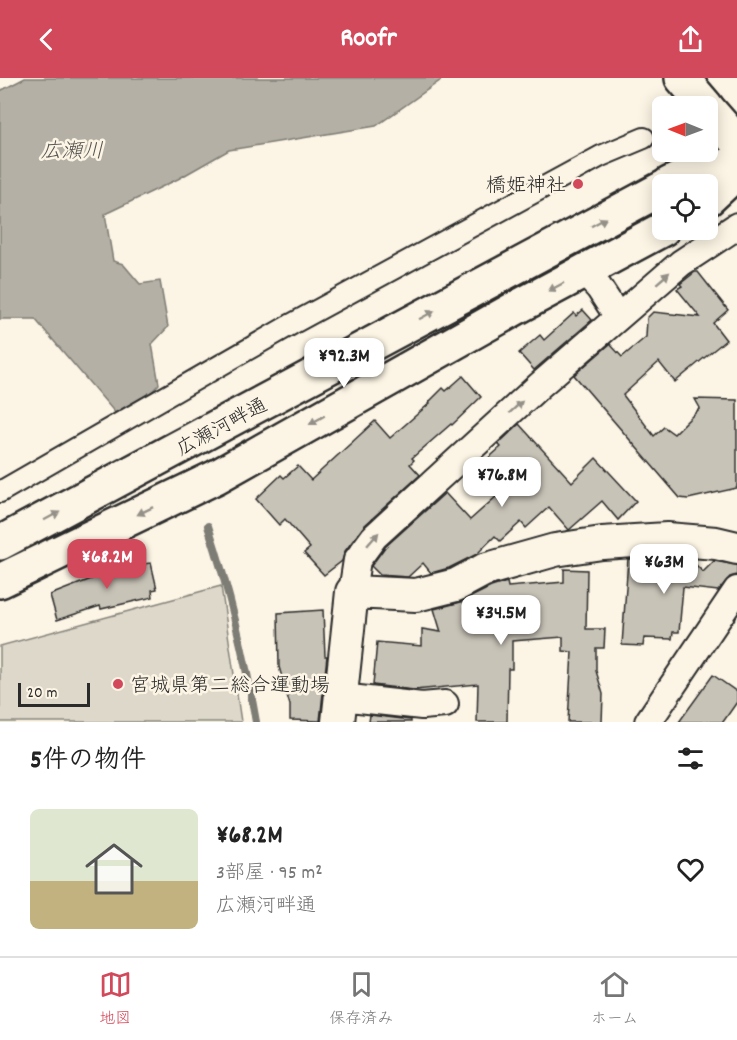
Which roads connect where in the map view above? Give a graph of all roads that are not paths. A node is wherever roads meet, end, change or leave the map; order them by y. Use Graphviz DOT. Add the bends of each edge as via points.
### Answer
graph roads {
  1 [pos="682,78"];
  2 [pos="697,96"];
  3 [pos="718,120"];
  4 [pos="644,138"];
  5 [pos="737,142"];
  6 [pos="737,163"];
  7 [pos="737,172"];
  8 [pos="697,174"];
  9 [pos="718,190"];
  10 [pos="652,194"];
  11 [pos="737,226"];
  12 [pos="652,235"];
  13 [pos="584,272"];
  14 [pos="618,317"];
  15 [pos="0,492"];
  16 [pos="0,543"];
  17 [pos="737,548"];
  18 [pos="0,581"];
  19 [pos="737,590"];
  20 [pos="352,592"];
  21 [pos="445,704"];
  22 [pos="339,709"];
  23 [pos="648,722"];
  1 -- 2 [label="main road"];
  3 -- 5 [label="main road"];
  4 -- 15 [label="street" via="601,156 303,319"];
  6 -- 8 [label="main road"];
  7 -- 9 [label="main road"];
  16 -- 10 [label="main road, 広瀬河畔通, one-way"];
  14 -- 11 [label="street, one-way" via="681,263"];
  12 -- 13 [label="main road, 広瀬河畔通"];
  13 -- 14 [label="street"];
  13 -- 18 [label="main road, 広瀬河畔通, one-way" via="216,477"];
  20 -- 14 [label="street, one-way" via="357,560 374,537"];
  17 -- 20 [label="street" via="667,539 602,543 555,550 416,595"];
  19 -- 23 [label="street"];
  20 -- 22 [label="street"];
  21 -- 22 [label="street"];
}
